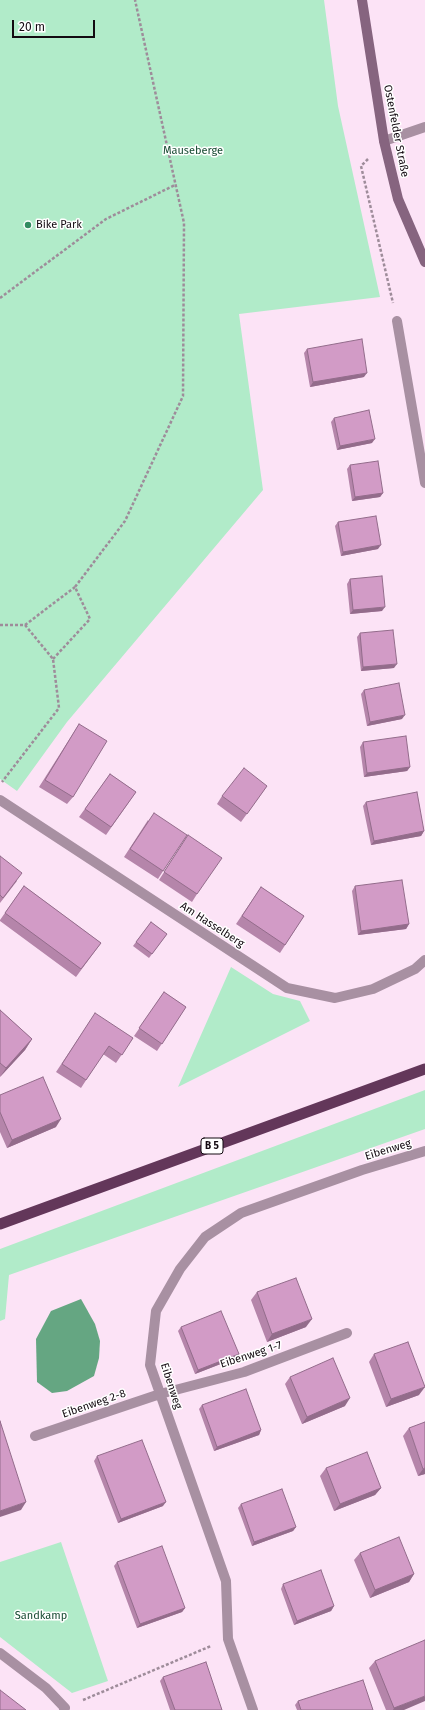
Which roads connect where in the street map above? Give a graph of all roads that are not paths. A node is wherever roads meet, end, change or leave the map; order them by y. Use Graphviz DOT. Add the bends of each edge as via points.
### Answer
graph roads {
  1 [pos="362,0"];
  2 [pos="425,127"];
  3 [pos="384,141"];
  4 [pos="425,262"];
  5 [pos="397,321"];
  6 [pos="425,483"];
  7 [pos="0,800"];
  8 [pos="425,960"];
  9 [pos="425,1069"];
  10 [pos="425,1151"];
  11 [pos="0,1224"];
  12 [pos="347,1333"];
  13 [pos="160,1394"];
  14 [pos="35,1436"];
  15 [pos="0,1653"];
  16 [pos="64,1709"];
  17 [pos="253,1710"];
  1 -- 3 [label="main road, Ostenfelder Straße"];
  2 -- 3 [label="street"];
  3 -- 4 [label="main road, Ostenfelder Straße" via="398,199"];
  5 -- 6 [label="street"];
  7 -- 8 [label="street, Am Hasselberg" via="287,988 335,998 373,989 415,969"];
  9 -- 11 [label="highway, B 5"];
  10 -- 13 [label="street, Eibenweg" via="362,1170 241,1213 205,1237 180,1269 156,1310 150,1364"];
  12 -- 13 [label="street, Eibenweg 1-7" via="244,1372"];
  13 -- 14 [label="street, Eibenweg 2-8"];
  13 -- 17 [label="street, Eibenweg" via="226,1581 228,1639"];
  15 -- 16 [label="street" via="46,1688"];
}
